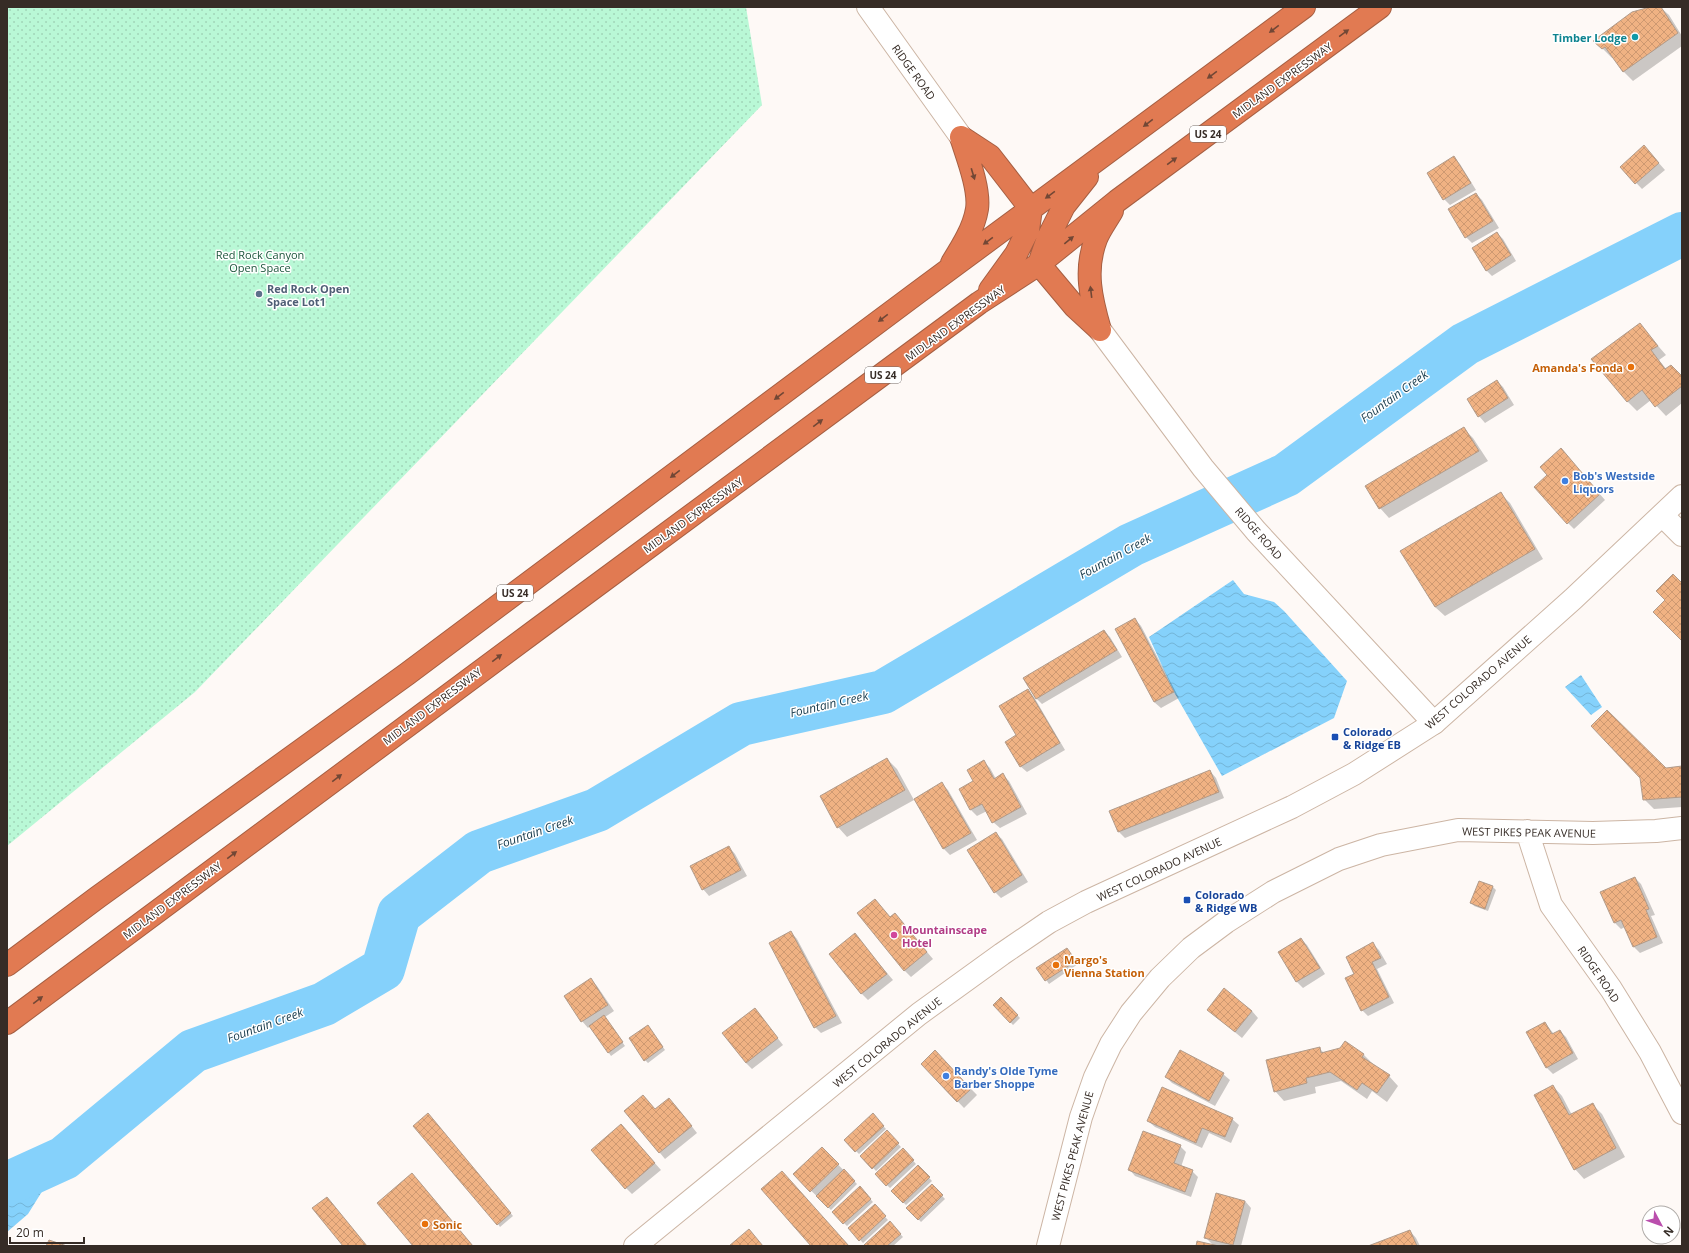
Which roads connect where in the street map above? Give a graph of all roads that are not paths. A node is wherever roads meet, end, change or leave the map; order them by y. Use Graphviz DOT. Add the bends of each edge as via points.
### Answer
graph roads {
  1 [pos="868,7"];
  2 [pos="1304,7"];
  3 [pos="1380,7"];
  4 [pos="960,136"];
  5 [pos="1104,156"];
  6 [pos="1117,201"];
  7 [pos="1031,209"];
  8 [pos="1039,264"];
  9 [pos="949,270"];
  10 [pos="979,304"];
  11 [pos="1100,330"];
  12 [pos="1682,496"];
  13 [pos="1663,516"];
  14 [pos="1682,535"];
  15 [pos="1434,723"];
  16 [pos="1682,828"];
  17 [pos="1527,831"];
  18 [pos="7,965"];
  19 [pos="7,1023"];
  20 [pos="1682,1113"];
  21 [pos="635,1246"];
  22 [pos="1048,1246"];
  1 -- 4 [label="street, RIDGE ROAD"];
  2 -- 5 [label="highway, US 24, one-way"];
  6 -- 3 [label="highway, MIDLAND EXPRESSWAY / US 24, one-way"];
  4 -- 7 [label="highway" via="990,156"];
  4 -- 9 [label="highway, one-way" via="975,179 977,209 967,238"];
  5 -- 7 [label="highway, US 24, one-way"];
  5 -- 8 [label="highway" via="1064,206 1048,238"];
  8 -- 6 [label="highway, MIDLAND EXPRESSWAY / US 24, one-way"];
  11 -- 6 [label="highway, one-way" via="1090,293 1090,264 1096,238"];
  7 -- 9 [label="highway, US 24, one-way"];
  7 -- 10 [label="highway" via="1028,230 1016,254"];
  8 -- 10 [label="highway, MIDLAND EXPRESSWAY / US 24"];
  8 -- 11 [label="highway" via="1075,307"];
  9 -- 18 [label="highway, US 24, one-way" via="407,674"];
  19 -- 10 [label="highway, MIDLAND EXPRESSWAY / US 24, one-way"];
  11 -- 15 [label="street, RIDGE ROAD" via="1203,468 1256,531"];
  12 -- 13 [label="street, WEST COLORADO AVENUE"];
  13 -- 14 [label="street"];
  13 -- 15 [label="street, WEST COLORADO AVENUE"];
  15 -- 21 [label="street, WEST COLORADO AVENUE" via="1354,774 1292,807 1086,902 1049,922 919,1014"];
  16 -- 17 [label="street, WEST PIKES PEAK AVENUE" via="1593,833"];
  17 -- 20 [label="street, RIDGE ROAD" via="1551,905 1610,989 1642,1040"];
  17 -- 22 [label="street, WEST PIKES PEAK AVENUE" via="1458,830 1381,845 1339,859 1273,892 1190,948 1160,978 1131,1013 1111,1044 1095,1077 1081,1116"];
}
